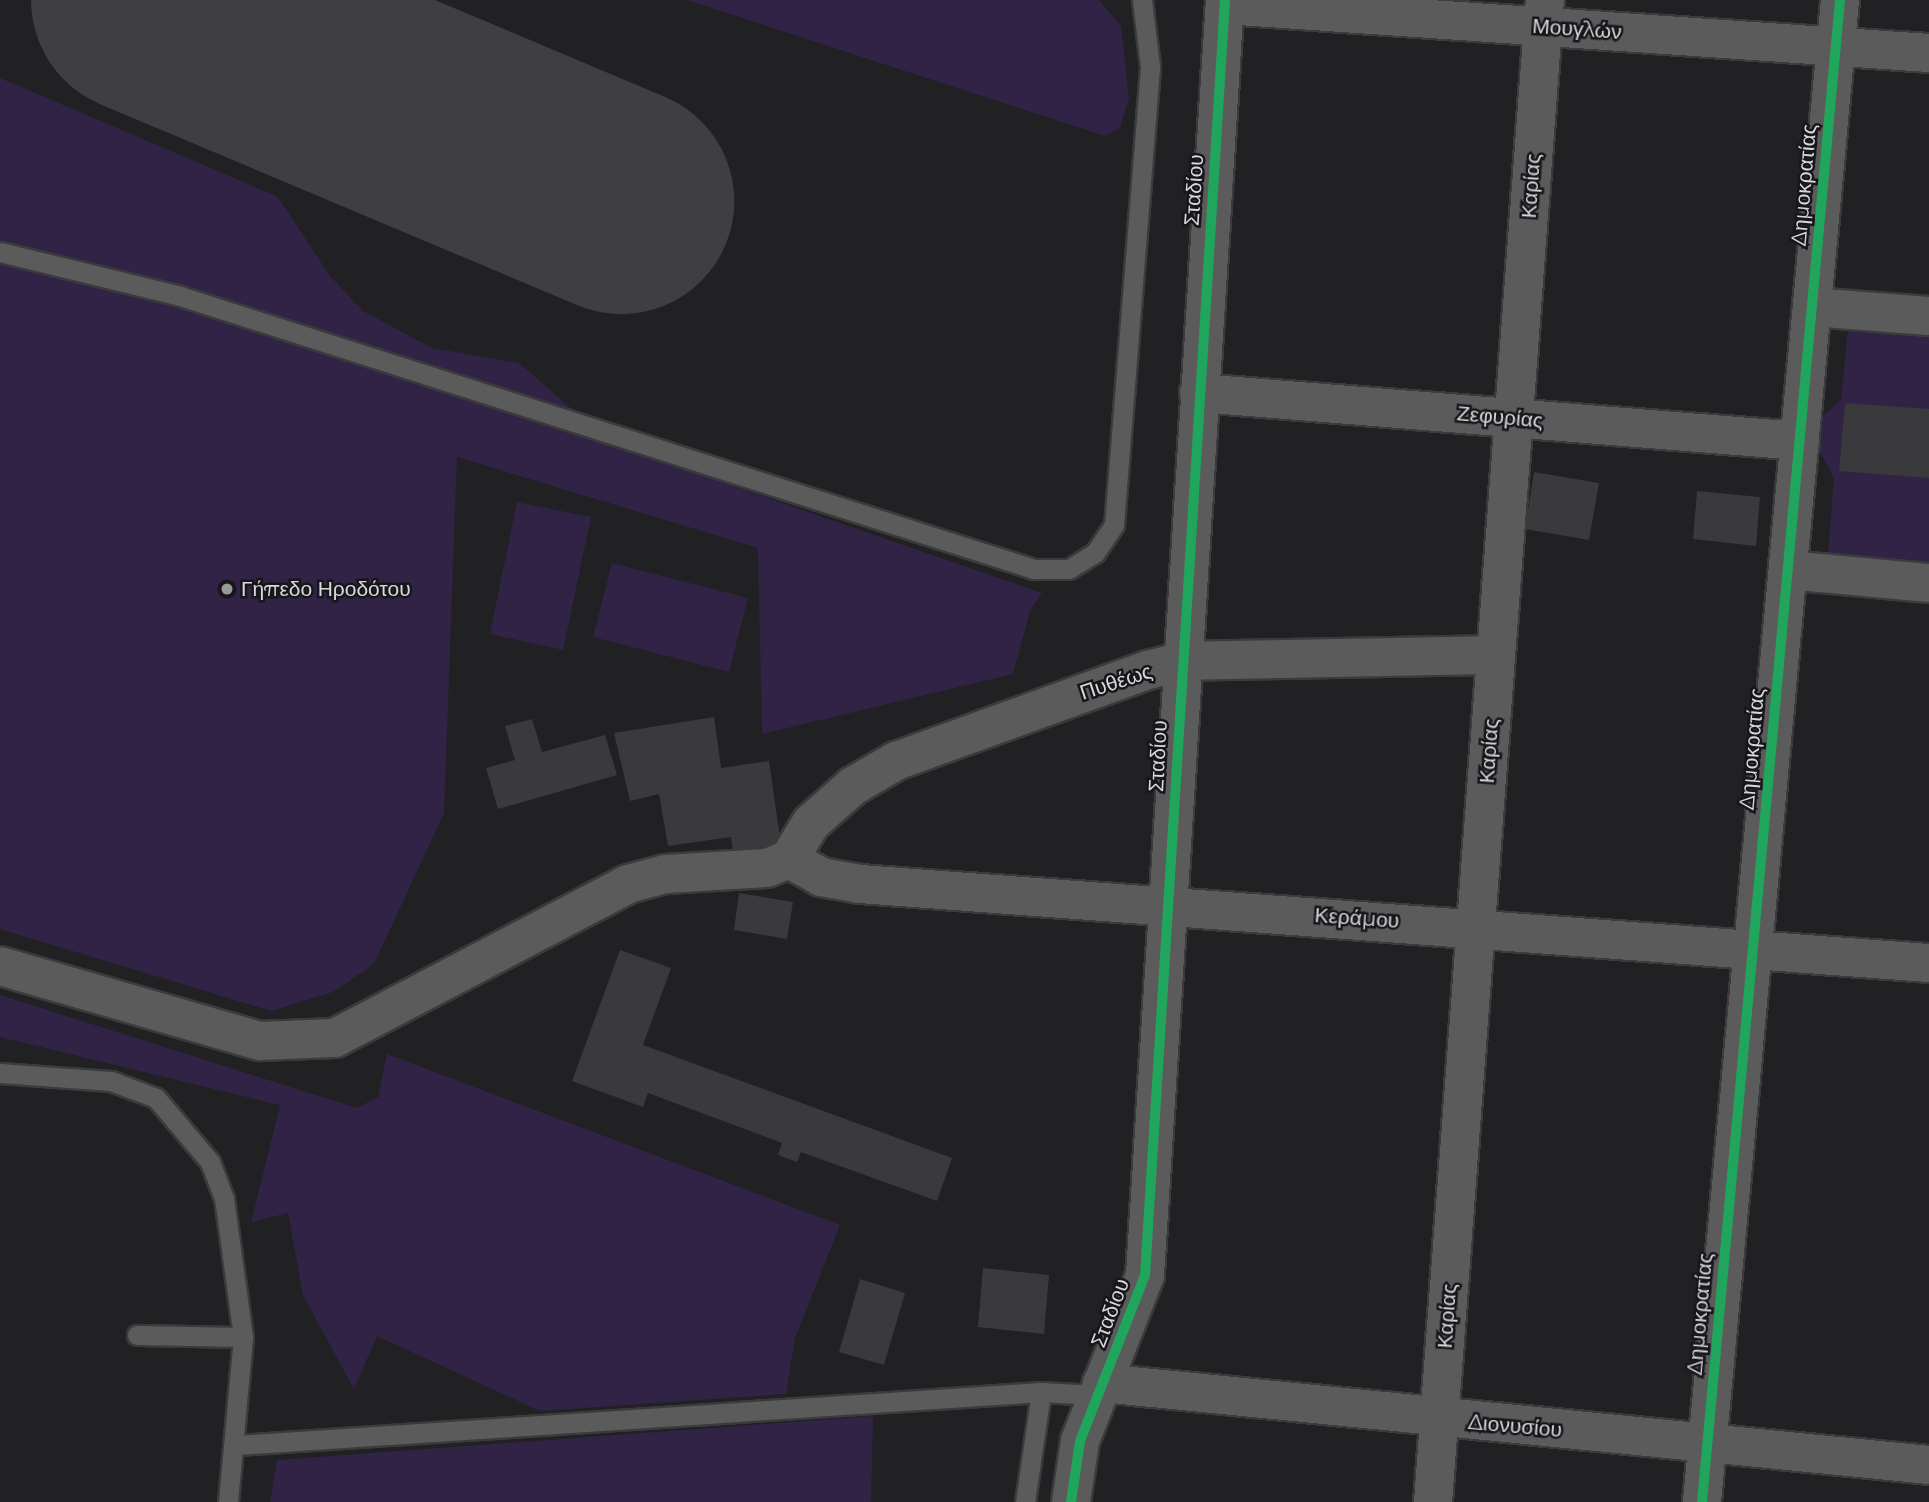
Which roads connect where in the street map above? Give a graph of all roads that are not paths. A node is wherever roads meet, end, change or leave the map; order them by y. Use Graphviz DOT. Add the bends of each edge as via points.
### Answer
graph roads {
  1 [pos="1142,0"];
  2 [pos="1840,0"];
  3 [pos="1225,2"];
  4 [pos="1544,13"];
  5 [pos="1836,47"];
  6 [pos="1929,53"];
  7 [pos="0,253"];
  8 [pos="1812,307"];
  9 [pos="1929,316"];
  10 [pos="1199,393"];
  11 [pos="1514,418"];
  12 [pos="1800,441"];
  13 [pos="1788,569"];
  14 [pos="1929,583"];
  15 [pos="1496,655"];
  16 [pos="1183,661"];
  17 [pos="789,859"];
  18 [pos="1169,906"];
  19 [pos="1476,925"];
  20 [pos="1753,947"];
  21 [pos="1929,963"];
  22 [pos="0,966"];
  23 [pos="0,1073"];
  24 [pos="137,1335"];
  25 [pos="243,1337"];
  26 [pos="1099,1389"];
  27 [pos="1041,1392"];
  28 [pos="1439,1419"];
  29 [pos="1707,1444"];
  30 [pos="237,1445"];
  31 [pos="1929,1465"];
  32 [pos="228,1502"];
  33 [pos="1025,1502"];
  34 [pos="1071,1502"];
  35 [pos="1433,1502"];
  36 [pos="1702,1502"];
  1 -- 7 [label="lane" via="1150,66 1114,525 1095,553 1069,569 1034,569 180,296"];
  2 -- 5 [label="street, Δημοκρατίας"];
  3 -- 4 [label="street, Μουγλών"];
  3 -- 10 [label="street, Σταδίου"];
  4 -- 5 [label="street, Μουγλών"];
  4 -- 11 [label="street, Καρίας"];
  5 -- 6 [label="street, Μουγλών"];
  5 -- 8 [label="street, Δημοκρατίας"];
  8 -- 9 [label="street"];
  8 -- 12 [label="street, Δημοκρατίας"];
  10 -- 11 [label="street, Ζεφυρίας"];
  10 -- 16 [label="street, Σταδίου"];
  11 -- 12 [label="street, Ζεφυρίας"];
  11 -- 15 [label="street, Καρίας"];
  12 -- 13 [label="street, Δημοκρατίας"];
  13 -- 14 [label="street"];
  13 -- 20 [label="street, Δημοκρατίας"];
  15 -- 16 [label="street, Πυθέως"];
  15 -- 19 [label="street, Καρίας"];
  16 -- 17 [label="street, Πυθέως" via="896,761 811,823"];
  16 -- 18 [label="street, Σταδίου"];
  17 -- 18 [label="street, Κεράμου" via="835,881"];
  17 -- 22 [label="street" via="767,868 666,874 628,884 335,1038 260,1041"];
  18 -- 19 [label="street, Κεράμου"];
  18 -- 26 [label="street, Σταδίου" via="1145,1275"];
  19 -- 20 [label="street, Κεράμου"];
  19 -- 28 [label="street, Καρίας"];
  20 -- 21 [label="street, Κεράμου"];
  20 -- 29 [label="street, Δημοκρατίας"];
  23 -- 25 [label="lane" via="111,1081 156,1098 180,1123 210,1162 224,1198"];
  24 -- 25 [label="lane"];
  25 -- 30 [label="lane"];
  26 -- 27 [label="lane"];
  26 -- 28 [label="street, Διονυσίου"];
  26 -- 34 [label="street, Σταδίου" via="1080,1441"];
  27 -- 30 [label="lane"];
  27 -- 33 [label="lane"];
  28 -- 29 [label="street, Διονυσίου"];
  28 -- 35 [label="street, Καρίας"];
  29 -- 31 [label="street, Διονυσίου"];
  29 -- 36 [label="street, Δημοκρατίας"];
  30 -- 32 [label="lane"];
}
